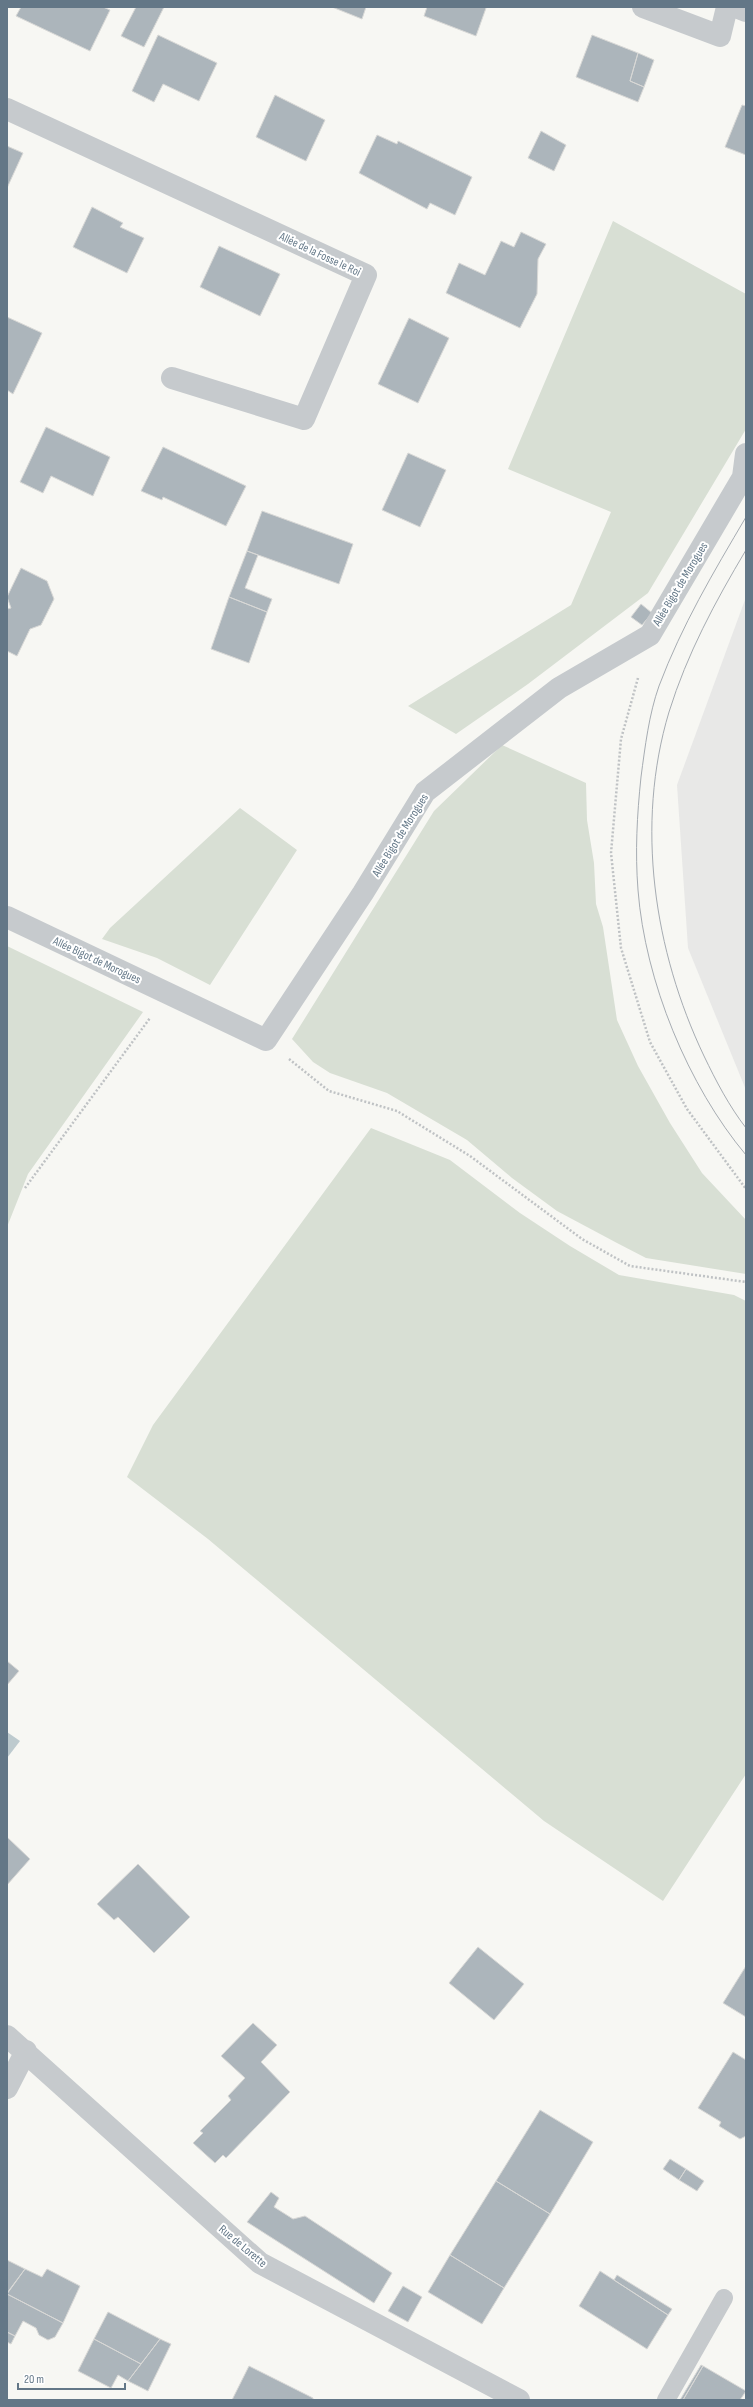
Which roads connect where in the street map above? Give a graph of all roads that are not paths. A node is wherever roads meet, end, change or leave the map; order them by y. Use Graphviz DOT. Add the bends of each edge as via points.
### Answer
graph roads {
  1 [pos="643,7"];
  2 [pos="727,7"];
  3 [pos="736,7"];
  4 [pos="746,11"];
  5 [pos="7,109"];
  6 [pos="172,378"];
  7 [pos="746,454"];
  8 [pos="7,917"];
  9 [pos="7,2036"];
  10 [pos="26,2052"];
  11 [pos="7,2088"];
  12 [pos="724,2298"];
  13 [pos="518,2400"];
  14 [pos="666,2400"];
  1 -- 2 [label="street" via="720,36"];
  3 -- 4 [label="street"];
  5 -- 6 [label="street, Allée de la Fosse le Roi" via="366,275 304,419"];
  7 -- 8 [label="street, Allée Bigot de Morogues" via="743,477 650,635 559,688 425,792 363,893 266,1040"];
  9 -- 10 [label="street, Rue de Lorette"];
  10 -- 11 [label="street"];
  10 -- 13 [label="street, Rue de Lorette" via="260,2263"];
  12 -- 14 [label="lane"];
}
